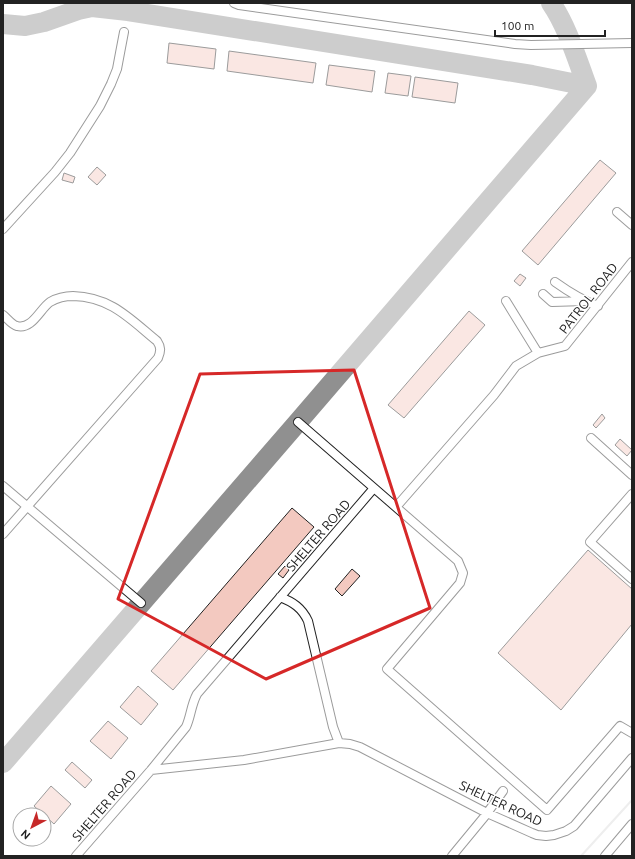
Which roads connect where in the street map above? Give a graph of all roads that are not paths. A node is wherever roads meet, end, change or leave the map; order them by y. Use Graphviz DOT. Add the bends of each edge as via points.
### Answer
graph roads {
  1 [pos="234,3"];
  2 [pos="124,32"];
  3 [pos="632,43"];
  4 [pos="617,212"];
  5 [pos="632,225"];
  6 [pos="3,229"];
  7 [pos="632,262"];
  8 [pos="555,282"];
  9 [pos="543,294"];
  10 [pos="506,301"];
  11 [pos="585,301"];
  12 [pos="598,306"];
  13 [pos="3,315"];
  14 [pos="538,352"];
  15 [pos="298,422"];
  16 [pos="591,438"];
  17 [pos="632,475"];
  18 [pos="3,486"];
  19 [pos="374,488"];
  20 [pos="632,494"];
  21 [pos="27,507"];
  22 [pos="396,507"];
  23 [pos="3,534"];
  24 [pos="632,579"];
  25 [pos="280,597"];
  26 [pos="141,603"];
  27 [pos="632,733"];
  28 [pos="339,742"];
  29 [pos="632,758"];
  30 [pos="151,770"];
  31 [pos="503,791"];
  32 [pos="487,813"];
  33 [pos="632,824"];
  34 [pos="76,856"];
  35 [pos="452,856"];
  36 [pos="605,856"];
  1 -- 3 [label="street" via="514,44"];
  2 -- 6 [label="street" via="116,69 100,106 56,172"];
  4 -- 5 [label="street"];
  7 -- 12 [label="street, PATROL ROAD"];
  8 -- 11 [label="street"];
  9 -- 11 [label="street" via="552,302"];
  10 -- 14 [label="street"];
  11 -- 12 [label="street"];
  12 -- 14 [label="street, PATROL ROAD" via="565,346"];
  13 -- 21 [label="street" via="14,325 24,326 31,323 45,306 56,299 65,296 84,297 106,302 119,310 157,341 160,348 158,358"];
  14 -- 22 [label="street, PATROL ROAD" via="516,366 494,395"];
  15 -- 19 [label="street"];
  16 -- 17 [label="street"];
  18 -- 21 [label="street"];
  19 -- 22 [label="street"];
  19 -- 25 [label="street, SHELTER ROAD"];
  20 -- 24 [label="street" via="590,542"];
  21 -- 23 [label="street"];
  21 -- 26 [label="street"];
  22 -- 27 [label="street" via="458,561 463,573 460,584 387,669 548,810 620,726"];
  25 -- 28 [label="street" via="295,605 308,621 333,727"];
  25 -- 30 [label="street, SHELTER ROAD" via="197,694 183,733"];
  28 -- 30 [label="street, SHELTER ROAD" via="244,760"];
  28 -- 32 [label="street, SHELTER ROAD" via="360,747"];
  29 -- 32 [label="street, SHELTER ROAD" via="574,826 559,834 537,835"];
  30 -- 34 [label="street, SHELTER ROAD"];
  31 -- 32 [label="street"];
  32 -- 35 [label="street"];
  33 -- 36 [label="street"];
}
